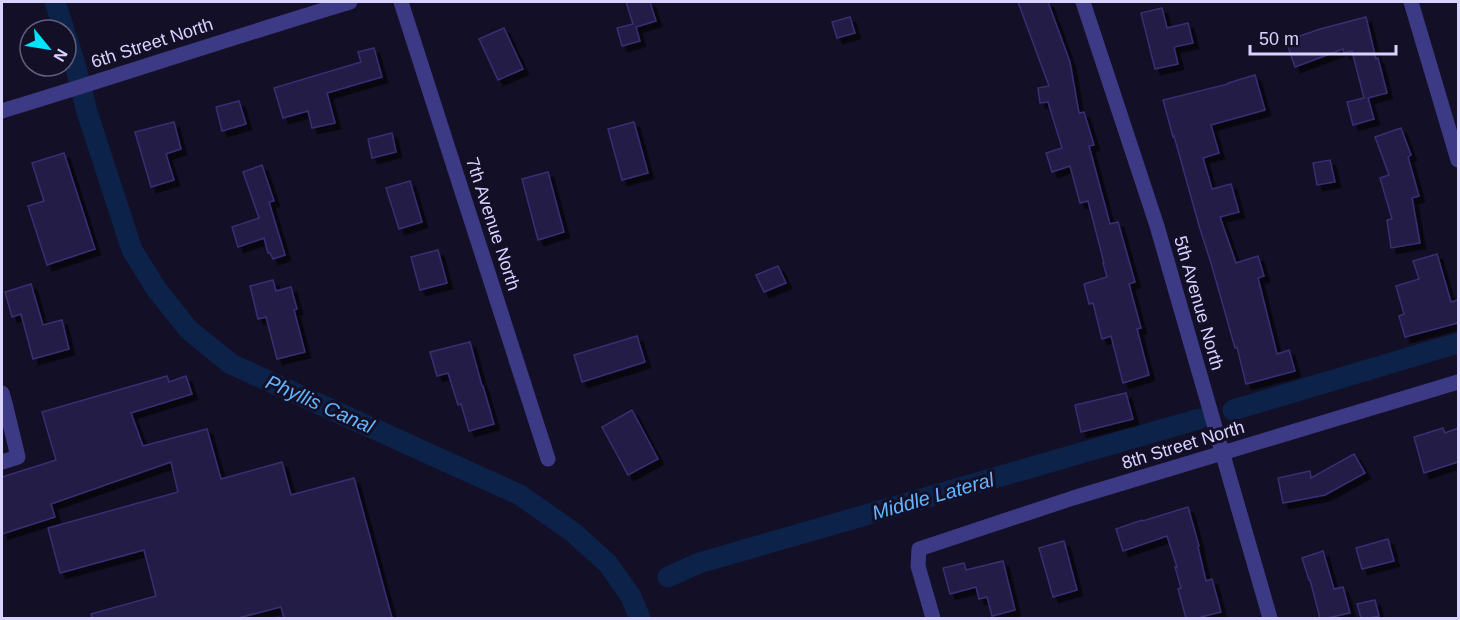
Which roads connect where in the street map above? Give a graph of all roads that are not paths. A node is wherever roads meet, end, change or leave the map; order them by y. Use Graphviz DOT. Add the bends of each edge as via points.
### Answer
graph roads {
  1 [pos="350,2"];
  2 [pos="401,2"];
  3 [pos="1083,2"];
  4 [pos="1411,2"];
  5 [pos="2,111"];
  6 [pos="1458,160"];
  7 [pos="1458,382"];
  8 [pos="2,393"];
  9 [pos="1223,453"];
  10 [pos="548,459"];
  11 [pos="2,462"];
  12 [pos="933,618"];
  13 [pos="1270,618"];
  1 -- 5 [label="street, 6th Street North"];
  2 -- 10 [label="street, 7th Avenue North"];
  3 -- 9 [label="street, 5th Avenue North" via="1157,226"];
  4 -- 6 [label="street"];
  7 -- 9 [label="street, 8th Street North"];
  8 -- 11 [label="street" via="18,457"];
  9 -- 12 [label="street, 8th Street North" via="919,549 918,566"];
  9 -- 13 [label="street, 5th Avenue North"];
}
